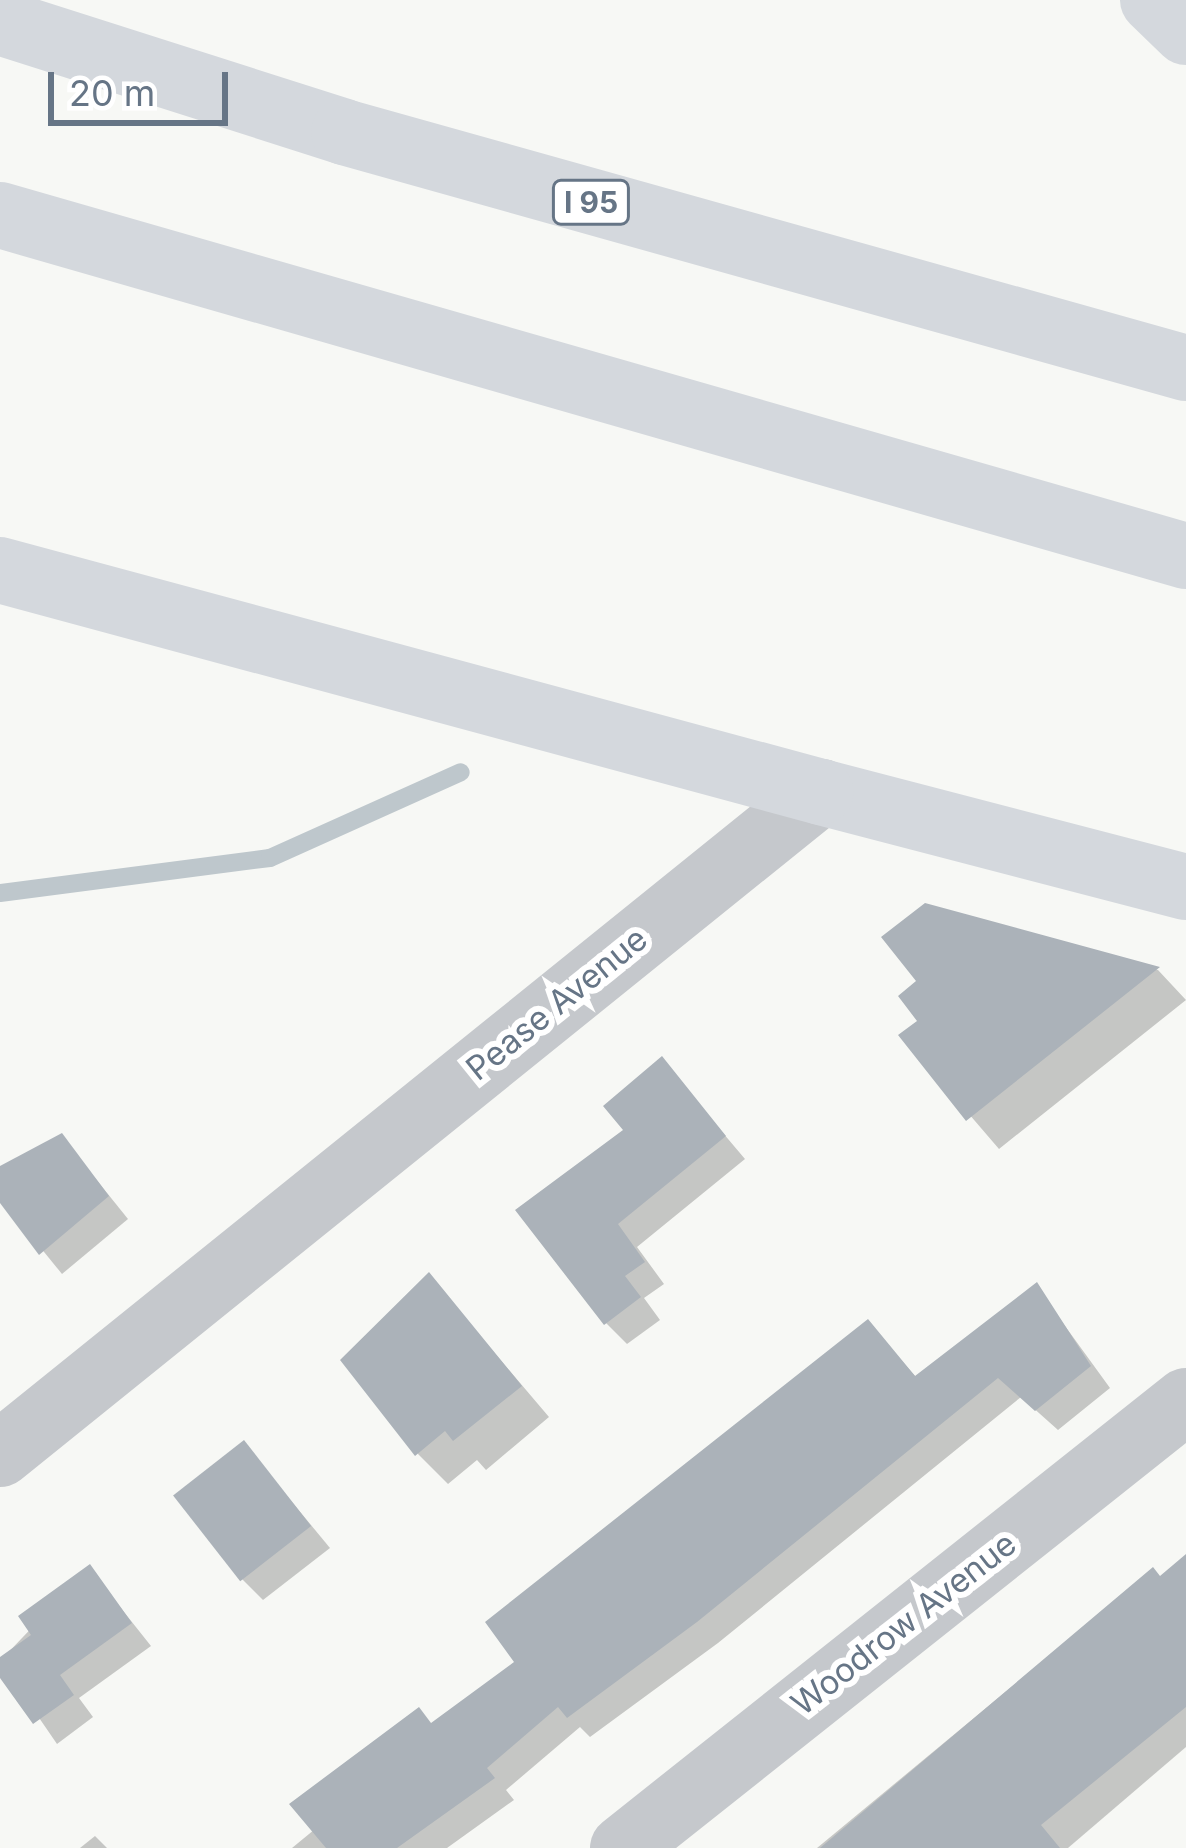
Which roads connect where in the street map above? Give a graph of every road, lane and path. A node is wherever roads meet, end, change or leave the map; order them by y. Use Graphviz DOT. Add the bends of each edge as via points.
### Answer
graph roads {
  1 [pos="1153,0"];
  2 [pos="0,22"];
  3 [pos="1186,32"];
  4 [pos="0,215"];
  5 [pos="1186,368"];
  6 [pos="1186,556"];
  7 [pos="0,570"];
  8 [pos="821,791"];
  9 [pos="1186,887"];
  10 [pos="1186,1401"];
  11 [pos="0,1454"];
  12 [pos="623,1848"];
  1 -- 3 [label="main road"];
  2 -- 5 [label="main road, I 95" via="344,132"];
  4 -- 6 [label="main road"];
  7 -- 8 [label="main road"];
  8 -- 9 [label="main road"];
  8 -- 11 [label="street, Pease Avenue"];
  10 -- 12 [label="street, Woodrow Avenue"];
}
